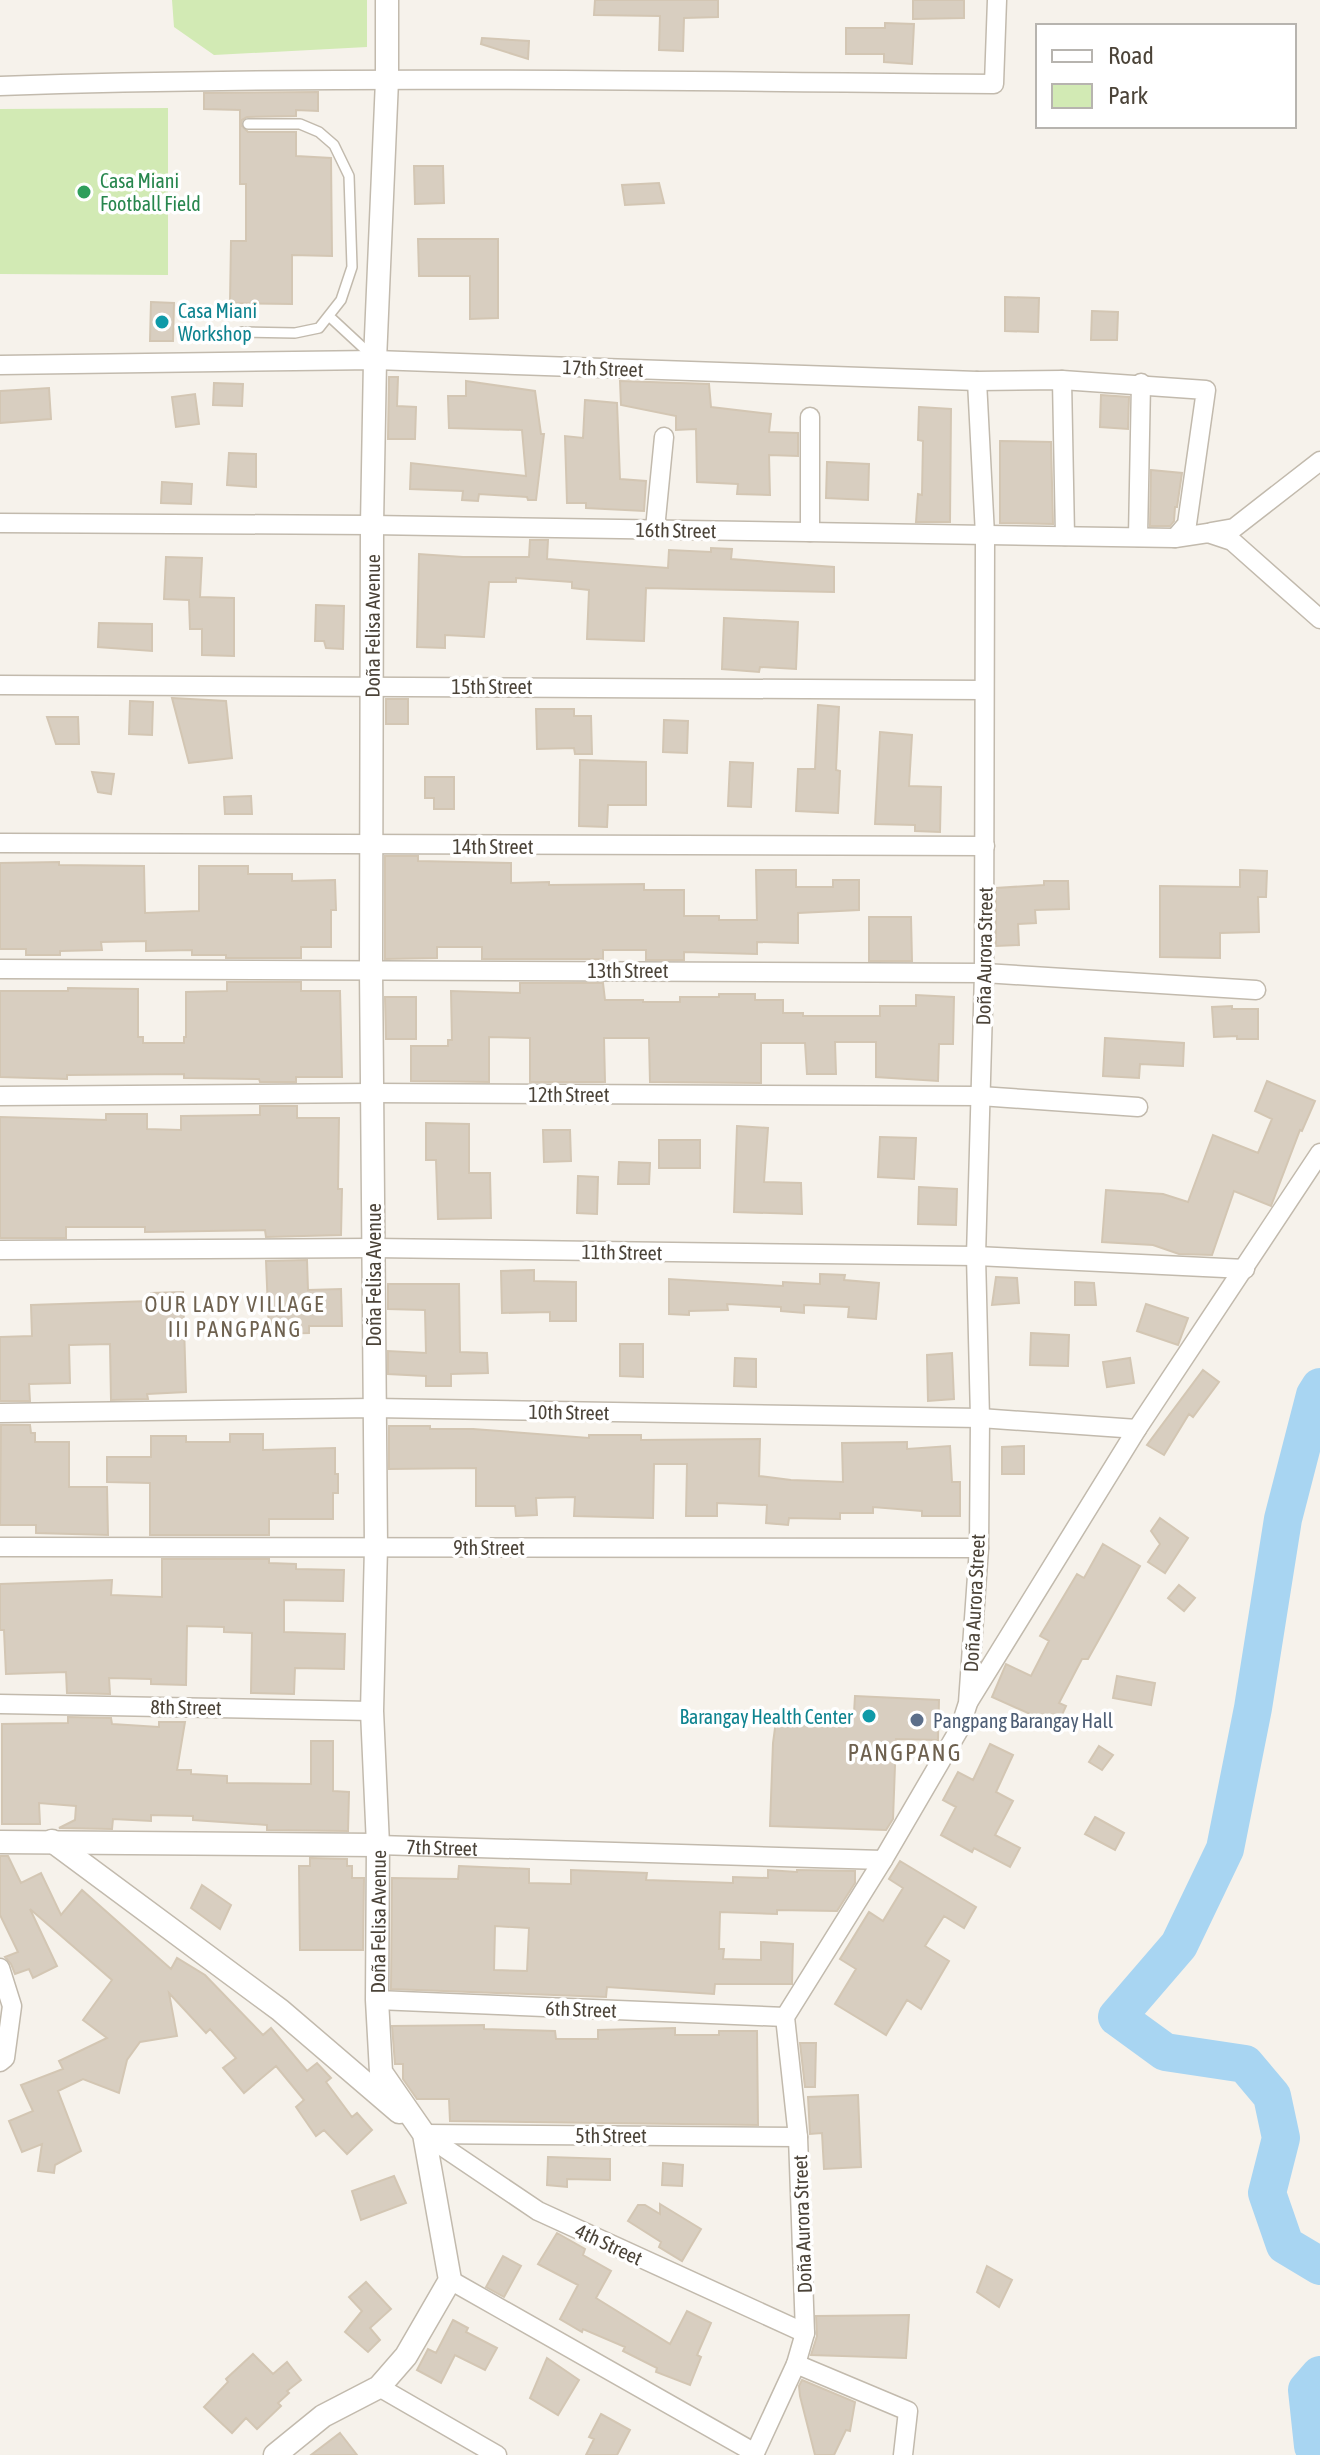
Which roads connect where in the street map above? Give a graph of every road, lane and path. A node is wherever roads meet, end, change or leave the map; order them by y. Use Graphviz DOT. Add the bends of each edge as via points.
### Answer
graph roads {
  1 [pos="387,0"];
  2 [pos="997,0"];
  3 [pos="387,80"];
  4 [pos="0,86"];
  5 [pos="248,124"];
  6 [pos="330,317"];
  7 [pos="242,332"];
  8 [pos="375,360"];
  9 [pos="0,365"];
  10 [pos="1062,380"];
  11 [pos="977,381"];
  12 [pos="1141,383"];
  13 [pos="810,417"];
  14 [pos="664,437"];
  15 [pos="1320,461"];
  16 [pos="0,523"];
  17 [pos="372,525"];
  18 [pos="655,529"];
  19 [pos="810,532"];
  20 [pos="1208,533"];
  21 [pos="985,535"];
  22 [pos="1065,536"];
  23 [pos="1138,537"];
  24 [pos="1175,538"];
  25 [pos="1320,619"];
  26 [pos="0,685"];
  27 [pos="373,685"];
  28 [pos="984,690"];
  29 [pos="0,843"];
  30 [pos="372,846"];
  31 [pos="985,846"];
  32 [pos="371,968"];
  33 [pos="0,969"];
  34 [pos="984,973"];
  35 [pos="1256,990"];
  36 [pos="372,1093"];
  37 [pos="0,1096"];
  38 [pos="980,1096"];
  39 [pos="1138,1107"];
  40 [pos="1320,1153"];
  41 [pos="373,1248"];
  42 [pos="0,1250"];
  43 [pos="976,1256"];
  44 [pos="1245,1269"];
  45 [pos="374,1408"];
  46 [pos="0,1413"];
  47 [pos="980,1418"];
  48 [pos="1137,1429"];
  49 [pos="0,1547"];
  50 [pos="376,1547"];
  51 [pos="979,1548"];
  52 [pos="968,1703"];
  53 [pos="0,1704"];
  54 [pos="372,1711"];
  55 [pos="52,1841"];
  56 [pos="0,1842"];
  57 [pos="378,1845"];
  58 [pos="883,1860"];
  59 [pos="0,1968"];
  60 [pos="377,2000"];
  61 [pos="785,2017"];
  62 [pos="0,2062"];
  63 [pos="424,2134"];
  64 [pos="798,2137"];
  65 [pos="450,2280"];
  66 [pos="805,2333"];
  67 [pos="796,2364"];
  68 [pos="379,2387"];
  69 [pos="754,2454"];
  70 [pos="275,2455"];
  71 [pos="497,2455"];
  72 [pos="903,2455"];
  1 -- 3 [label="street, Doña Felisa Avenue"];
  2 -- 3 [label="street" via="994,84"];
  3 -- 4 [label="street"];
  3 -- 8 [label="street, Doña Felisa Avenue"];
  5 -- 6 [label="lane" via="300,124 319,132 334,145 349,176 352,267"];
  6 -- 7 [label="lane" via="319,328 295,333"];
  6 -- 8 [label="lane"];
  8 -- 9 [label="street, 17th Street"];
  8 -- 11 [label="street, 17th Street"];
  8 -- 17 [label="street, Doña Felisa Avenue"];
  10 -- 11 [label="street, 17th Street"];
  10 -- 12 [label="street, 17th Street"];
  10 -- 22 [label="street"];
  11 -- 21 [label="street, Doña Aurora Street"];
  12 -- 23 [label="street"];
  12 -- 24 [label="street, 17th Street" via="1206,390 1187,524"];
  13 -- 19 [label="street"];
  14 -- 18 [label="street"];
  15 -- 20 [label="street, 16th Street" via="1234,528"];
  16 -- 17 [label="street, 16th Street"];
  17 -- 18 [label="street, 16th Street"];
  17 -- 27 [label="street, Doña Felisa Avenue"];
  18 -- 19 [label="street, 16th Street"];
  19 -- 21 [label="street, 16th Street"];
  20 -- 24 [label="street, 16th Street"];
  20 -- 25 [label="street" via="1232,541"];
  21 -- 22 [label="street, 16th Street"];
  21 -- 28 [label="street, Doña Aurora Street"];
  22 -- 23 [label="street, 16th Street"];
  23 -- 24 [label="street, 16th Street"];
  26 -- 27 [label="street, 15th Street"];
  27 -- 28 [label="street, 15th Street"];
  27 -- 30 [label="street, Doña Felisa Avenue"];
  28 -- 31 [label="street, Doña Aurora Street"];
  29 -- 30 [label="street, 14th Street"];
  30 -- 31 [label="street, 14th Street"];
  30 -- 32 [label="street, Doña Felisa Avenue"];
  31 -- 34 [label="street, Doña Aurora Street"];
  32 -- 33 [label="street, 13th Street"];
  32 -- 34 [label="street, 13th Street"];
  32 -- 36 [label="street, Doña Felisa Avenue"];
  34 -- 35 [label="street, 13th Street"];
  34 -- 38 [label="street, Doña Aurora Street"];
  36 -- 37 [label="street, 12th Street"];
  36 -- 38 [label="street, 12th Street"];
  36 -- 41 [label="street, Doña Felisa Avenue"];
  38 -- 39 [label="street, 12th Street"];
  38 -- 43 [label="street, Doña Aurora Street"];
  40 -- 44 [label="street"];
  41 -- 42 [label="street, 11th Street"];
  41 -- 43 [label="street, 11th Street"];
  41 -- 45 [label="street, Doña Felisa Avenue"];
  43 -- 44 [label="street, 11th Street"];
  43 -- 47 [label="street, Doña Aurora Street"];
  44 -- 48 [label="street"];
  45 -- 46 [label="street, 10th Street"];
  45 -- 47 [label="street, 10th Street"];
  45 -- 50 [label="street, Doña Felisa Avenue"];
  47 -- 48 [label="street, 10th Street"];
  47 -- 51 [label="street, Doña Aurora Street"];
  48 -- 52 [label="street"];
  49 -- 50 [label="street, 9th Street"];
  50 -- 51 [label="street, 9th Street"];
  50 -- 54 [label="street, Doña Felisa Avenue"];
  51 -- 52 [label="street, Doña Aurora Street"];
  52 -- 58 [label="street, Doña Aurora Street" via="960,1728"];
  53 -- 54 [label="street, 8th Street"];
  54 -- 57 [label="street, Doña Felisa Avenue"];
  55 -- 56 [label="street, 7th Street"];
  55 -- 57 [label="street, 7th Street"];
  55 -- 63 [label="street" via="280,2010"];
  57 -- 58 [label="street, 7th Street"];
  57 -- 60 [label="street, Doña Felisa Avenue"];
  58 -- 61 [label="street, Doña Aurora Street"];
  59 -- 62 [label="street" via="12,2006 5,2058"];
  60 -- 61 [label="street, 6th Street"];
  60 -- 63 [label="street, Doña Felisa Avenue" via="381,2072"];
  61 -- 64 [label="street, Doña Aurora Street"];
  63 -- 64 [label="street, 5th Street"];
  63 -- 65 [label="street, Doña Felisa Avenue"];
  63 -- 66 [label="street, 4th Street" via="538,2211"];
  64 -- 66 [label="street, Doña Aurora Street"];
  65 -- 68 [label="street" via="406,2356"];
  65 -- 69 [label="street"];
  66 -- 67 [label="street, Doña Aurora Street"];
  67 -- 69 [label="street, Doña Aurora Street"];
  67 -- 72 [label="street" via="908,2411"];
  68 -- 70 [label="street" via="323,2416"];
  68 -- 71 [label="street"];
}
